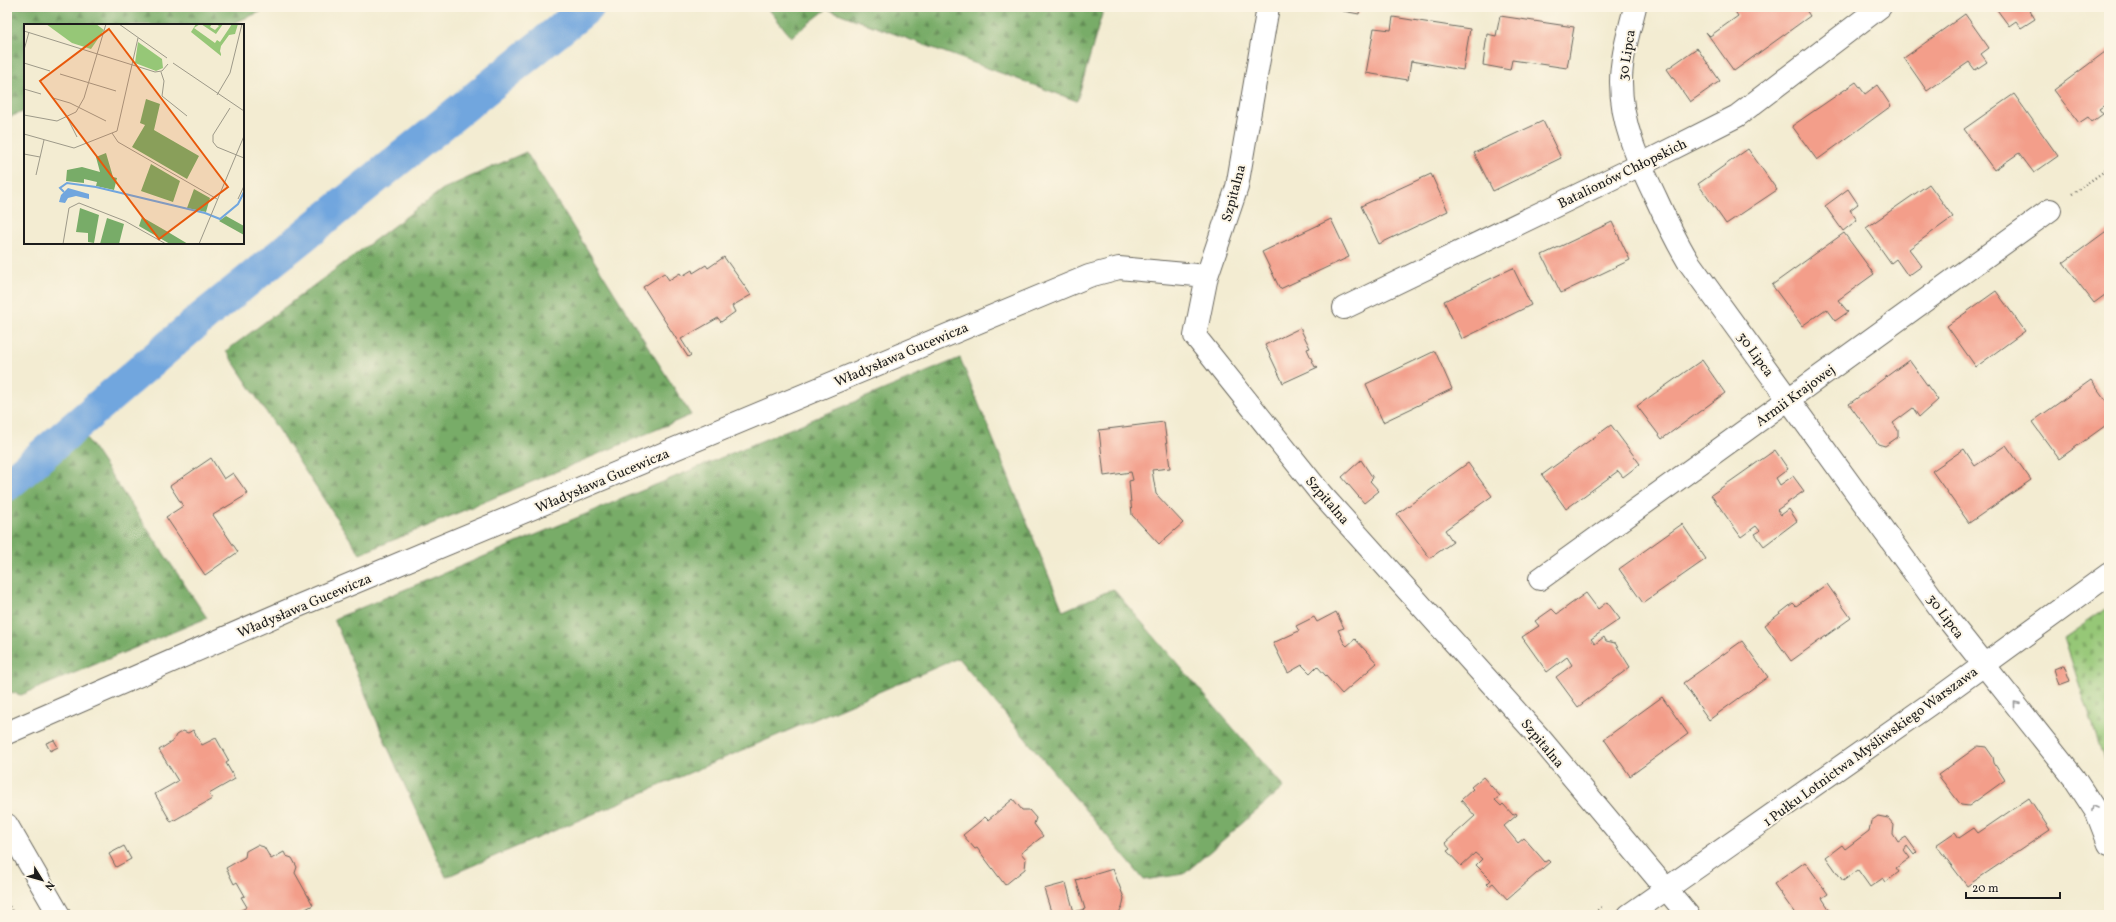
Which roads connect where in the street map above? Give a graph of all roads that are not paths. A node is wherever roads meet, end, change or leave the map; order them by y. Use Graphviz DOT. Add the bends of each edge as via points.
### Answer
graph roads {
  1 [pos="1268,7"];
  2 [pos="1635,7"];
  3 [pos="1880,7"];
  4 [pos="1640,165"];
  5 [pos="2050,210"];
  6 [pos="1207,276"];
  7 [pos="1344,308"];
  8 [pos="1789,399"];
  9 [pos="2109,574"];
  10 [pos="1540,579"];
  11 [pos="1984,664"];
  12 [pos="7,732"];
  13 [pos="7,825"];
  14 [pos="2109,844"];
  15 [pos="1666,890"];
  16 [pos="59,915"];
  17 [pos="1629,915"];
  18 [pos="1688,915"];
  1 -- 6 [label="street, Szpitalna" via="1237,188"];
  2 -- 4 [label="street, 30 Lipca" via="1624,53 1621,82 1622,108 1627,130"];
  3 -- 4 [label="street, Batalionów Chłopskich" via="1737,116"];
  4 -- 7 [label="street, Batalionów Chłopskich"];
  4 -- 8 [label="street, 30 Lipca" via="1688,261"];
  5 -- 8 [label="street, Armii Krajowej"];
  6 -- 12 [label="street, Władysława Gucewicza" via="1119,268 1089,276 298,606"];
  6 -- 15 [label="street, Szpitalna" via="1195,336 1322,495 1538,737"];
  8 -- 10 [label="street, Armii Krajowej"];
  8 -- 11 [label="street, 30 Lipca" via="1950,622"];
  9 -- 11 [label="street, 1 Pułku Lotnictwa Myśliwskiego Warszawa"];
  14 -- 11 [label="street, 30 Lipca, one-way" via="2097,813 2074,778"];
  11 -- 15 [label="street, 1 Pułku Lotnictwa Myśliwskiego Warszawa"];
  13 -- 16 [label="street"];
  15 -- 17 [label="street, 1 Pułku Lotnictwa Myśliwskiego Warszawa"];
  15 -- 18 [label="street, Szpitalna"];
}
